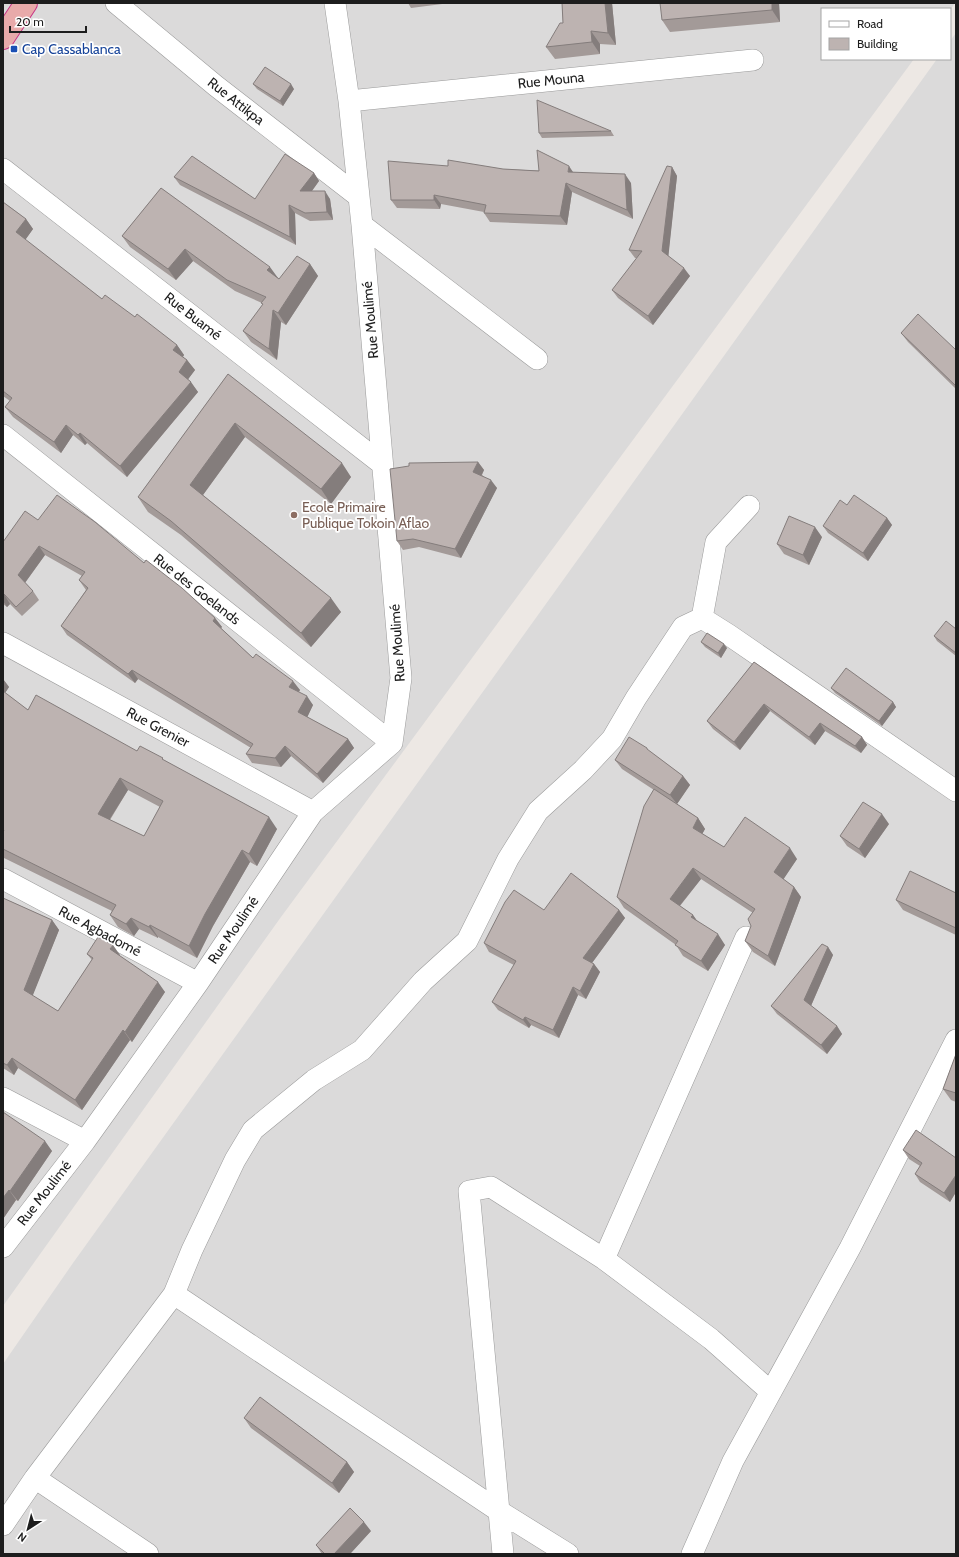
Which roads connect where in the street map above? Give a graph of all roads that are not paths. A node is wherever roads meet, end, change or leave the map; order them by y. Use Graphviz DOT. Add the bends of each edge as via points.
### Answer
graph roads {
  1 [pos="26,3"];
  2 [pos="116,3"];
  3 [pos="336,3"];
  4 [pos="3,38"];
  5 [pos="753,60"];
  6 [pos="349,101"];
  7 [pos="3,168"];
  8 [pos="358,196"];
  9 [pos="362,225"];
  10 [pos="537,359"];
  11 [pos="3,435"];
  12 [pos="382,464"];
  13 [pos="749,506"];
  14 [pos="702,618"];
  15 [pos="3,643"];
  16 [pos="392,743"];
  17 [pos="956,791"];
  18 [pos="313,812"];
  19 [pos="3,879"];
  20 [pos="746,937"];
  21 [pos="198,983"];
  22 [pos="956,1040"];
  23 [pos="3,1098"];
  24 [pos="85,1141"];
  25 [pos="3,1247"];
  26 [pos="604,1259"];
  27 [pos="174,1294"];
  28 [pos="771,1392"];
  29 [pos="35,1478"];
  30 [pos="499,1511"];
  31 [pos="3,1525"];
  32 [pos="148,1554"];
  33 [pos="503,1554"];
  34 [pos="568,1554"];
  35 [pos="692,1554"];
  1 -- 4 [label="highway"];
  2 -- 8 [label="street, Rue Attikpa" via="216,86"];
  3 -- 6 [label="street, Rue Moulimé"];
  5 -- 6 [label="street, Rue Mouna"];
  6 -- 8 [label="street, Rue Moulimé"];
  7 -- 12 [label="street, Rue Buamé"];
  8 -- 9 [label="street, Rue Moulimé"];
  9 -- 10 [label="street"];
  9 -- 12 [label="street, Rue Moulimé"];
  11 -- 16 [label="street, Rue des Goelands"];
  12 -- 16 [label="street, Rue Moulimé" via="401,678"];
  13 -- 14 [label="street" via="716,542"];
  14 -- 17 [label="street"];
  14 -- 27 [label="street" via="683,627 612,739 538,811 508,859 468,941 423,981 362,1050 314,1080 253,1130 235,1160"];
  15 -- 18 [label="street, Rue Grenier"];
  16 -- 18 [label="street, Rue Moulimé"];
  18 -- 21 [label="street, Rue Moulimé"];
  19 -- 21 [label="street, Rue Agbadomé"];
  20 -- 26 [label="street"];
  21 -- 24 [label="street, Rue Moulimé"];
  22 -- 28 [label="street" via="850,1248"];
  23 -- 24 [label="street"];
  24 -- 25 [label="street, Rue Moulimé"];
  26 -- 28 [label="street" via="711,1339"];
  26 -- 30 [label="street" via="492,1187 469,1191"];
  27 -- 29 [label="street"];
  27 -- 30 [label="street"];
  28 -- 35 [label="street" via="733,1461"];
  29 -- 31 [label="street"];
  29 -- 32 [label="street"];
  30 -- 33 [label="street"];
  30 -- 34 [label="street"];
}
